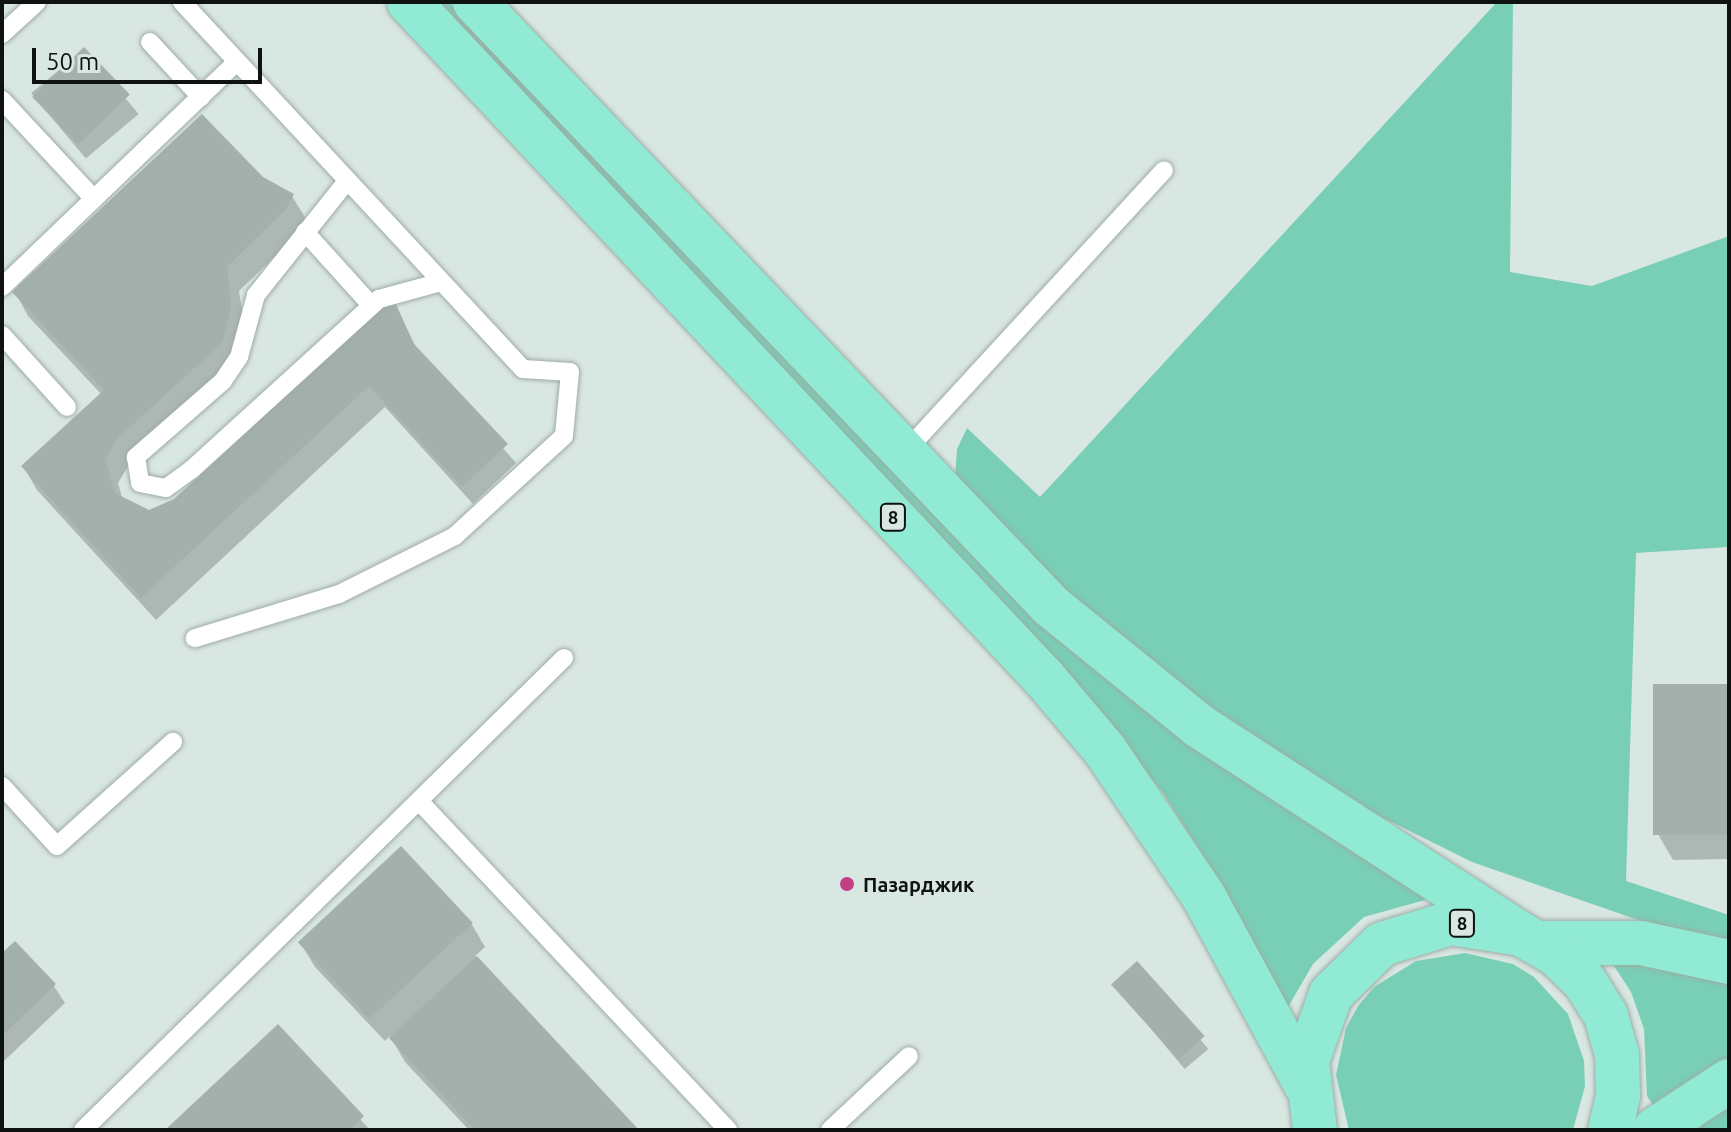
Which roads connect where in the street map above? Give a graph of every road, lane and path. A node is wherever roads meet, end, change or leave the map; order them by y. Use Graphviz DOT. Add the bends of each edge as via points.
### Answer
graph roads {
  1 [pos="37,2"];
  2 [pos="182,2"];
  3 [pos="409,2"];
  4 [pos="475,2"];
  5 [pos="2,34"];
  6 [pos="150,42"];
  7 [pos="237,62"];
  8 [pos="201,97"];
  9 [pos="2,100"];
  10 [pos="9,121"];
  11 [pos="1164,170"];
  12 [pos="347,181"];
  13 [pos="94,199"];
  14 [pos="305,232"];
  15 [pos="441,282"];
  16 [pos="2,287"];
  17 [pos="371,305"];
  18 [pos="2,335"];
  19 [pos="67,407"];
  20 [pos="904,453"];
  21 [pos="195,638"];
  22 [pos="564,658"];
  23 [pos="173,742"];
  24 [pos="2,786"];
  25 [pos="420,802"];
  26 [pos="1530,938"];
  27 [pos="1729,962"];
  28 [pos="909,1056"];
  29 [pos="1729,1081"];
  30 [pos="1306,1085"];
  31 [pos="83,1130"];
  32 [pos="728,1130"];
  33 [pos="830,1130"];
  34 [pos="1315,1130"];
  35 [pos="1610,1130"];
  36 [pos="1654,1130"];
  1 -- 5 [label="lane"];
  2 -- 7 [label="lane"];
  3 -- 30 [label="main road, 8" via="1045,679 1105,750 1196,884"];
  4 -- 20 [label="main road, 8"];
  6 -- 8 [label="lane"];
  7 -- 8 [label="lane"];
  7 -- 12 [label="lane"];
  8 -- 13 [label="lane"];
  9 -- 10 [label="lane"];
  10 -- 13 [label="lane"];
  11 -- 20 [label="lane"];
  12 -- 14 [label="lane"];
  12 -- 15 [label="lane"];
  13 -- 16 [label="lane"];
  14 -- 17 [label="lane"];
  14 -- 17 [label="lane" via="256,295 230,371 136,457 140,483 166,488 191,470"];
  15 -- 17 [label="lane"];
  15 -- 21 [label="lane" via="523,369 570,372 564,436 455,536 339,594"];
  18 -- 19 [label="lane"];
  20 -- 26 [label="main road, 8" via="1051,606 1127,672 1273,776"];
  22 -- 25 [label="lane"];
  23 -- 24 [label="lane" via="57,846"];
  25 -- 31 [label="lane"];
  25 -- 32 [label="lane"];
  26 -- 27 [label="main road, 8" via="1641,943"];
  26 -- 30 [label="main road, 8" via="1451,923 1382,944 1346,974 1325,1004 1312,1037"];
  26 -- 35 [label="main road, 8" via="1578,974 1606,1016 1619,1076"];
  28 -- 33 [label="lane"];
  29 -- 36 [label="main road"];
  30 -- 34 [label="main road, 8"];
}
